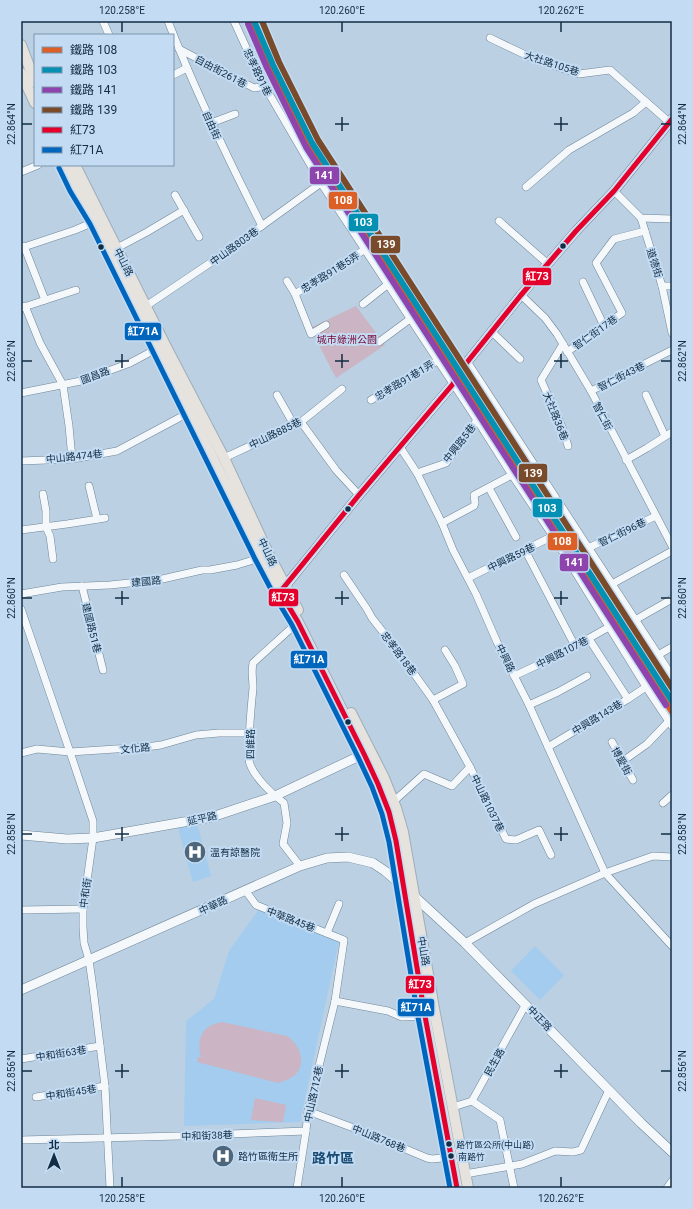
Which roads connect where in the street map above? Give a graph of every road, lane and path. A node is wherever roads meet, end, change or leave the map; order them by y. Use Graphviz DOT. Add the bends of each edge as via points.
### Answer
graph roads {
  1 [pos="103,21"];
  2 [pos="168,21"];
  3 [pos="234,21"];
  4 [pos="109,34"];
  5 [pos="173,34"];
  6 [pos="174,36"];
  7 [pos="490,38"];
  8 [pos="21,45"];
  9 [pos="179,49"];
  10 [pos="187,68"];
  11 [pos="21,73"];
  12 [pos="174,74"];
  13 [pos="34,79"];
  14 [pos="265,86"];
  15 [pos="34,101"];
  16 [pos="646,102"];
  17 [pos="235,114"];
  18 [pos="671,120"];
  19 [pos="211,122"];
  20 [pos="36,166"];
  21 [pos="66,166"];
  22 [pos="76,166"];
  23 [pos="21,172"];
  24 [pos="321,183"];
  25 [pos="526,187"];
  26 [pos="614,191"];
  27 [pos="175,195"];
  28 [pos="184,210"];
  29 [pos="641,218"];
  30 [pos="672,219"];
  31 [pos="96,221"];
  32 [pos="499,221"];
  33 [pos="262,226"];
  34 [pos="645,231"];
  35 [pos="199,237"];
  36 [pos="23,247"];
  37 [pos="117,248"];
  38 [pos="364,250"];
  39 [pos="548,264"];
  40 [pos="287,280"];
  41 [pos="583,282"];
  42 [pos="387,285"];
  43 [pos="662,286"];
  44 [pos="672,286"];
  45 [pos="76,290"];
  46 [pos="295,294"];
  47 [pos="521,295"];
  48 [pos="45,300"];
  49 [pos="363,304"];
  50 [pos="146,306"];
  51 [pos="23,307"];
  52 [pos="410,319"];
  53 [pos="326,325"];
  54 [pos="604,326"];
  55 [pos="492,332"];
  56 [pos="672,332"];
  57 [pos="379,342"];
  58 [pos="563,344"];
  59 [pos="162,347"];
  60 [pos="672,350"];
  61 [pos="567,352"];
  62 [pos="520,358"];
  63 [pos="437,360"];
  64 [pos="468,363"];
  65 [pos="453,384"];
  66 [pos="64,385"];
  67 [pos="342,389"];
  68 [pos="591,391"];
  69 [pos="21,393"];
  70 [pos="277,395"];
  71 [pos="646,395"];
  72 [pos="371,400"];
  73 [pos="190,412"];
  74 [pos="477,420"];
  75 [pos="301,422"];
  76 [pos="294,425"];
  77 [pos="672,432"];
  78 [pos="665,436"];
  79 [pos="568,446"];
  80 [pos="400,447"];
  81 [pos="224,458"];
  82 [pos="72,459"];
  83 [pos="626,460"];
  84 [pos="21,461"];
  85 [pos="417,473"];
  86 [pos="512,475"];
  87 [pos="89,486"];
  88 [pos="489,488"];
  89 [pos="43,494"];
  90 [pos="358,495"];
  91 [pos="656,516"];
  92 [pos="105,518"];
  93 [pos="97,519"];
  94 [pos="442,523"];
  95 [pos="46,527"];
  96 [pos="21,530"];
  97 [pos="553,536"];
  98 [pos="516,537"];
  99 [pos="672,546"];
  100 [pos="588,548"];
  101 [pos="525,550"];
  102 [pos="672,551"];
  103 [pos="265,554"];
  104 [pos="53,559"];
  105 [pos="344,575"];
  106 [pos="468,578"];
  107 [pos="612,584"];
  108 [pos="82,586"];
  109 [pos="283,589"];
  110 [pos="21,594"];
  111 [pos="672,599"];
  112 [pos="21,609"];
  113 [pos="635,620"];
  114 [pos="298,622"];
  115 [pos="24,623"];
  116 [pos="609,627"];
  117 [pos="589,639"];
  118 [pos="575,646"];
  119 [pos="672,647"];
  120 [pos="446,650"];
  121 [pos="658,655"];
  122 [pos="103,670"];
  123 [pos="514,676"];
  124 [pos="588,676"];
  125 [pos="672,676"];
  126 [pos="646,687"];
  127 [pos="628,699"];
  128 [pos="433,700"];
  129 [pos="529,705"];
  130 [pos="670,723"];
  131 [pos="452,732"];
  132 [pos="249,733"];
  133 [pos="612,742"];
  134 [pos="548,746"];
  135 [pos="70,752"];
  136 [pos="368,752"];
  137 [pos="21,753"];
  138 [pos="623,761"];
  139 [pos="470,767"];
  140 [pos="633,780"];
  141 [pos="672,795"];
  142 [pos="275,796"];
  143 [pos="393,802"];
  144 [pos="663,803"];
  145 [pos="21,835"];
  146 [pos="93,838"];
  147 [pos="551,855"];
  148 [pos="672,857"];
  149 [pos="300,866"];
  150 [pos="605,873"];
  151 [pos="404,888"];
  152 [pos="245,890"];
  153 [pos="414,896"];
  154 [pos="339,904"];
  155 [pos="83,909"];
  156 [pos="21,910"];
  157 [pos="327,933"];
  158 [pos="344,940"];
  159 [pos="465,942"];
  160 [pos="672,946"];
  161 [pos="89,960"];
  162 [pos="21,990"];
  163 [pos="335,1001"];
  164 [pos="526,1004"];
  165 [pos="430,1015"];
  166 [pos="100,1046"];
  167 [pos="21,1059"];
  168 [pos="105,1086"];
  169 [pos="609,1090"];
  170 [pos="36,1097"];
  171 [pos="472,1101"];
  172 [pos="453,1107"];
  173 [pos="308,1111"];
  174 [pos="306,1131"];
  175 [pos="108,1137"];
  176 [pos="21,1140"];
  177 [pos="672,1152"];
  178 [pos="452,1157"];
  179 [pos="509,1166"];
  180 [pos="465,1174"];
  181 [pos="672,1181"];
  182 [pos="110,1188"];
  183 [pos="297,1188"];
  184 [pos="457,1188"];
  185 [pos="468,1188"];
  186 [pos="514,1188"];
  187 [pos="667,1188"];
  1 -- 4 [label="street"];
  2 -- 5 [label="street, 自由街"];
  3 -- 14 [label="street, 忠孝路91巷"];
  6 -- 9 [label="street, 自由街"];
  7 -- 16 [label="street, 大社路105巷" via="532,58 579,74 610,70"];
  8 -- 13 [label="main road"];
  9 -- 10 [label="street, 自由街"];
  9 -- 14 [label="street, 自由街261巷" via="254,88"];
  10 -- 12 [label="street"];
  10 -- 19 [label="street, 自由街"];
  11 -- 15 [label="main road"];
  14 -- 24 [label="street, 忠孝路91巷"];
  16 -- 18 [label="street, 大社路105巷"];
  16 -- 25 [label="street" via="633,113 569,150"];
  17 -- 19 [label="street"];
  18 -- 26 [label="street"];
  19 -- 33 [label="street, 自由街"];
  20 -- 23 [label="street"];
  21 -- 31 [label="main road, 中山路"];
  22 -- 37 [label="main road, 中山路"];
  24 -- 33 [label="street, 中山路803巷"];
  24 -- 38 [label="street, 忠孝路91巷"];
  26 -- 29 [label="street"];
  26 -- 39 [label="street"];
  27 -- 28 [label="street"];
  28 -- 35 [label="street"];
  28 -- 37 [label="street"];
  29 -- 30 [label="street"];
  29 -- 34 [label="street, 道德街"];
  31 -- 36 [label="street"];
  31 -- 59 [label="main road, 中山路"];
  32 -- 39 [label="street"];
  33 -- 50 [label="street, 中山路803巷"];
  34 -- 43 [label="street, 道德街"];
  34 -- 54 [label="street, 智仁街17巷" via="614,239 596,263 622,313"];
  36 -- 48 [label="street"];
  37 -- 50 [label="main road, 中山路"];
  38 -- 42 [label="street, 忠孝路91巷"];
  38 -- 46 [label="street, 忠孝路91巷5弄"];
  39 -- 47 [label="street"];
  40 -- 46 [label="street, 忠孝路91巷5弄"];
  41 -- 54 [label="street"];
  42 -- 49 [label="street"];
  42 -- 52 [label="street, 忠孝路91巷"];
  43 -- 44 [label="street"];
  43 -- 56 [label="street, 道德街"];
  45 -- 48 [label="street"];
  46 -- 53 [label="street, 忠孝路91巷5弄" via="311,334"];
  47 -- 55 [label="street"];
  47 -- 58 [label="street, 智仁街" via="545,318"];
  48 -- 51 [label="street"];
  50 -- 59 [label="main road, 中山路"];
  51 -- 66 [label="street"];
  52 -- 57 [label="street"];
  52 -- 63 [label="street, 忠孝路91巷"];
  54 -- 61 [label="street, 智仁街17巷"];
  55 -- 62 [label="street"];
  55 -- 64 [label="street"];
  58 -- 61 [label="street, 智仁街"];
  58 -- 79 [label="street, 大社路36巷" via="541,380"];
  59 -- 66 [label="street, 國昌路" via="100,374"];
  59 -- 73 [label="main road, 中山路"];
  59 -- 81 [label="main road, 中山路"];
  60 -- 68 [label="street, 智仁街43巷"];
  61 -- 68 [label="street, 智仁街"];
  63 -- 65 [label="street, 忠孝路91巷"];
  63 -- 72 [label="street, 忠孝路91巷1弄"];
  64 -- 65 [label="street"];
  64 -- 100 [label="street"];
  65 -- 74 [label="street, 忠孝路91巷"];
  65 -- 80 [label="street"];
  66 -- 69 [label="street, 國昌路"];
  66 -- 82 [label="street"];
  67 -- 75 [label="street, 中山路885巷"];
  68 -- 83 [label="street, 智仁街"];
  70 -- 76 [label="street"];
  71 -- 78 [label="street"];
  73 -- 82 [label="street, 中山路474巷" via="117,451"];
  73 -- 103 [label="main road, 中山路"];
  74 -- 85 [label="street, 中興路5巷" via="446,463"];
  74 -- 86 [label="street, 忠孝路91巷"];
  75 -- 76 [label="street, 中山路885巷"];
  75 -- 90 [label="street"];
  76 -- 81 [label="street, 中山路885巷"];
  77 -- 78 [label="street"];
  78 -- 83 [label="street"];
  80 -- 85 [label="street, 中興路"];
  80 -- 90 [label="street"];
  81 -- 103 [label="main road, 中山路"];
  82 -- 84 [label="street, 中山路474巷"];
  83 -- 91 [label="street, 智仁街"];
  85 -- 94 [label="street, 中興路"];
  86 -- 88 [label="street"];
  86 -- 97 [label="street, 忠孝路91巷"];
  87 -- 93 [label="street"];
  88 -- 94 [label="street" via="474,495 474,506"];
  88 -- 98 [label="street"];
  89 -- 95 [label="street"];
  90 -- 109 [label="street"];
  91 -- 99 [label="street, 智仁街"];
  91 -- 100 [label="street, 智仁街96巷"];
  92 -- 93 [label="street"];
  93 -- 95 [label="street"];
  94 -- 106 [label="street, 中興路"];
  95 -- 96 [label="street"];
  95 -- 104 [label="street"];
  97 -- 101 [label="street, 中興路59巷"];
  97 -- 116 [label="street, 忠孝路91巷"];
  100 -- 107 [label="street"];
  101 -- 106 [label="street, 中興路59巷"];
  101 -- 118 [label="street"];
  102 -- 107 [label="street"];
  103 -- 108 [label="street, 建國路" via="250,561 158,580"];
  103 -- 109 [label="main road, 中山路"];
  105 -- 128 [label="street, 忠孝路18巷" via="372,618"];
  106 -- 123 [label="street, 中興路"];
  107 -- 113 [label="street"];
  108 -- 110 [label="street, 建國路"];
  108 -- 122 [label="street, 建國路51巷"];
  109 -- 114 [label="main road, 中山路"];
  109 -- 136 [label="main road, 中山路"];
  111 -- 113 [label="street"];
  112 -- 115 [label="street, 中和街"];
  113 -- 121 [label="street"];
  114 -- 132 [label="street, 四維路" via="253,664"];
  114 -- 136 [label="main road, 中山路"];
  115 -- 135 [label="street, 中和街"];
  116 -- 117 [label="street, 中興路107巷"];
  116 -- 126 [label="street, 忠孝路91巷"];
  117 -- 118 [label="street, 中興路107巷"];
  117 -- 127 [label="street"];
  118 -- 123 [label="street, 中興路107巷"];
  119 -- 121 [label="street"];
  120 -- 128 [label="street" via="463,684"];
  121 -- 125 [label="street"];
  123 -- 129 [label="street, 中興路"];
  124 -- 129 [label="street"];
  126 -- 127 [label="street, 中興路143巷"];
  126 -- 130 [label="street, 忠孝路91巷"];
  127 -- 134 [label="street, 中興路143巷"];
  128 -- 131 [label="street, 忠孝路18巷"];
  129 -- 134 [label="street, 中興路"];
  130 -- 138 [label="street"];
  131 -- 139 [label="street, 中山路1037巷"];
  132 -- 135 [label="street, 文化路" via="196,735 161,745"];
  132 -- 142 [label="street, 四維路" via="249,762"];
  133 -- 138 [label="street, 博愛街"];
  134 -- 150 [label="street, 中興路"];
  135 -- 137 [label="street, 文化路" via="37,749"];
  135 -- 146 [label="street, 中和街" via="93,821"];
  136 -- 142 [label="street, 延平路"];
  136 -- 143 [label="main road, 中山路" via="384,778"];
  136 -- 151 [label="main road, 中山路" via="389,812"];
  138 -- 140 [label="street, 博愛街"];
  139 -- 143 [label="street" via="452,786 424,774"];
  139 -- 147 [label="street, 中山路1037巷" via="506,839 516,840 540,830"];
  141 -- 144 [label="street"];
  142 -- 146 [label="street, 延平路" via="212,817"];
  142 -- 149 [label="street, 四維路" via="284,803 287,823 283,844"];
  143 -- 153 [label="main road, 中山路" via="403,832"];
  145 -- 146 [label="street, 延平路" via="67,839"];
  146 -- 155 [label="street, 中和街"];
  148 -- 150 [label="street" via="652,856"];
  149 -- 151 [label="street, 中華路" via="327,858 348,857 373,863"];
  149 -- 152 [label="street, 中華路"];
  150 -- 159 [label="street" via="534,904"];
  150 -- 160 [label="street, 中興路"];
  151 -- 153 [label="street, 中正路"];
  151 -- 165 [label="main road, 中山路"];
  152 -- 157 [label="street, 中華路45巷" via="256,906"];
  152 -- 161 [label="street, 中華路"];
  153 -- 159 [label="street, 中正路"];
  153 -- 165 [label="main road, 中山路"];
  154 -- 157 [label="street"];
  155 -- 156 [label="street"];
  155 -- 161 [label="street, 中和街" via="84,943"];
  157 -- 158 [label="street, 中華路45巷"];
  158 -- 163 [label="street, 中山路712巷"];
  159 -- 164 [label="street, 中正路"];
  161 -- 162 [label="street, 中華路"];
  161 -- 166 [label="street, 中和街"];
  163 -- 165 [label="street" via="388,1011 402,1017"];
  163 -- 173 [label="street, 中山路712巷"];
  164 -- 169 [label="street, 中正路"];
  164 -- 171 [label="street, 民生路"];
  165 -- 172 [label="main road, 中山路"];
  165 -- 178 [label="main road, 中山路"];
  166 -- 167 [label="street, 中和街63巷"];
  166 -- 168 [label="street, 中和街"];
  168 -- 170 [label="street, 中和街45巷"];
  168 -- 175 [label="street, 中和街"];
  169 -- 177 [label="street, 中正路"];
  169 -- 179 [label="street" via="581,1150 555,1152"];
  171 -- 172 [label="street"];
  171 -- 179 [label="street" via="500,1120"];
  172 -- 180 [label="main road, 中山路"];
  173 -- 174 [label="street, 中山路712巷"];
  173 -- 178 [label="street, 中山路768巷" via="427,1158"];
  174 -- 175 [label="street, 中和街38巷"];
  174 -- 183 [label="street, 中山路712巷"];
  175 -- 176 [label="street, 中和街38巷"];
  175 -- 182 [label="street, 中和街"];
  178 -- 184 [label="main road, 中山路"];
  179 -- 180 [label="street"];
  179 -- 186 [label="street"];
  180 -- 185 [label="main road, 中山路"];
  181 -- 187 [label="street"];
}
